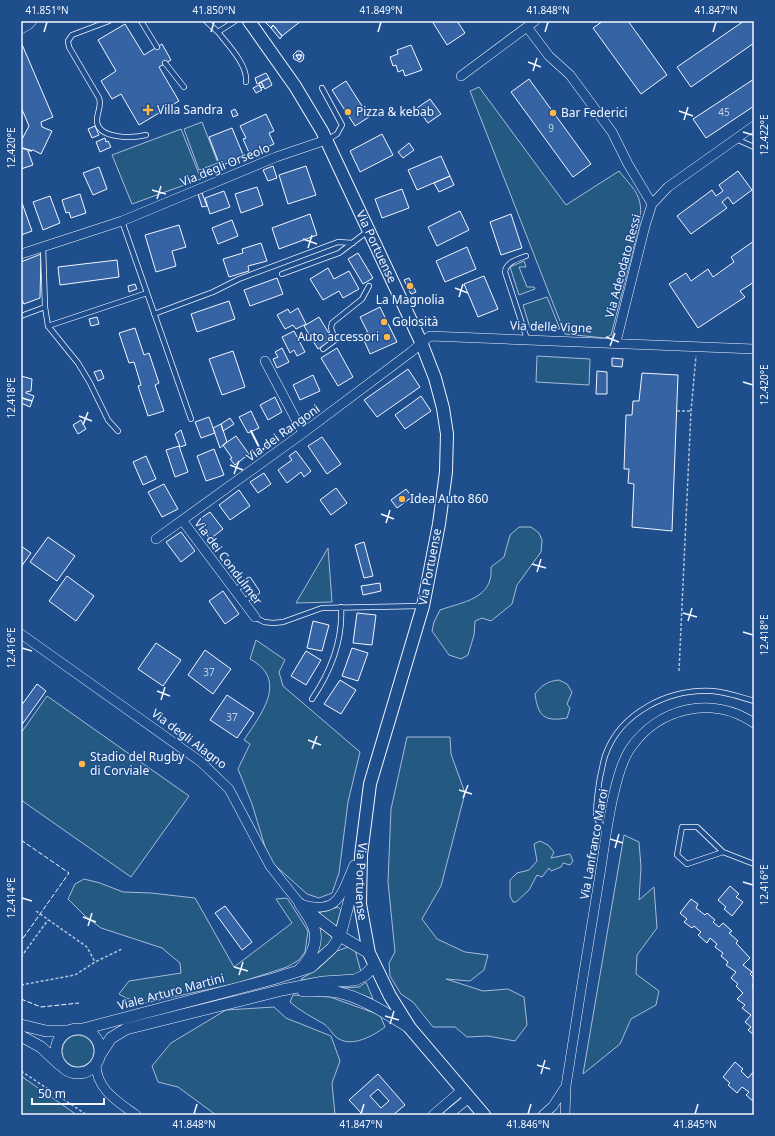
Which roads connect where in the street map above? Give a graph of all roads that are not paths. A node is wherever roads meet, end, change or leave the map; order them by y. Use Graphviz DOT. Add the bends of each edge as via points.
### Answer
graph roads {
  1 [pos="32,21"];
  2 [pos="109,21"];
  3 [pos="141,21"];
  4 [pos="206,21"];
  5 [pos="235,21"];
  6 [pos="249,21"];
  7 [pos="535,21"];
  8 [pos="527,27"];
  9 [pos="21,29"];
  10 [pos="218,32"];
  11 [pos="157,47"];
  12 [pos="165,63"];
  13 [pos="461,76"];
  14 [pos="246,82"];
  15 [pos="184,87"];
  16 [pos="322,88"];
  17 [pos="754,126"];
  18 [pos="146,135"];
  19 [pos="734,139"];
  20 [pos="326,140"];
  21 [pos="754,147"];
  22 [pos="652,204"];
  23 [pos="122,221"];
  24 [pos="369,230"];
  25 [pos="353,243"];
  26 [pos="43,246"];
  27 [pos="21,254"];
  28 [pos="526,256"];
  29 [pos="282,274"];
  30 [pos="369,286"];
  31 [pos="146,293"];
  32 [pos="45,307"];
  33 [pos="154,314"];
  34 [pos="21,316"];
  35 [pos="48,326"];
  36 [pos="527,339"];
  37 [pos="421,342"];
  38 [pos="616,342"];
  39 [pos="754,348"];
  40 [pos="323,349"];
  41 [pos="265,361"];
  42 [pos="191,419"];
  43 [pos="118,431"];
  44 [pos="303,433"];
  45 [pos="182,520"];
  46 [pos="156,539"];
  47 [pos="234,591"];
  48 [pos="242,602"];
  49 [pos="423,606"];
  50 [pos="341,607"];
  51 [pos="255,617"];
  52 [pos="21,634"];
  53 [pos="312,699"];
  54 [pos="754,701"];
  55 [pos="754,723"];
  56 [pos="606,832"];
  57 [pos="723,852"];
  58 [pos="361,855"];
  59 [pos="754,864"];
  60 [pos="300,904"];
  61 [pos="340,936"];
  62 [pos="370,953"];
  63 [pos="374,966"];
  64 [pos="289,975"];
  65 [pos="282,990"];
  66 [pos="21,1025"];
  67 [pos="410,1028"];
  68 [pos="83,1029"];
  69 [pos="68,1031"];
  70 [pos="21,1036"];
  71 [pos="98,1060"];
  72 [pos="60,1065"];
  73 [pos="566,1086"];
  74 [pos="465,1094"];
  75 [pos="136,1115"];
  76 [pos="433,1115"];
  77 [pos="448,1115"];
  78 [pos="484,1115"];
  79 [pos="543,1115"];
  80 [pos="565,1115"];
  1 -- 9 [label="street"];
  2 -- 18 [label="lane" via="72,35 68,40 69,47 100,98 97,120 99,127 109,134 120,137 134,138"];
  3 -- 11 [label="lane"];
  4 -- 10 [label="lane"];
  5 -- 10 [label="lane"];
  6 -- 20 [label="main road, Via Portuense" via="310,109"];
  7 -- 8 [label="street"];
  8 -- 13 [label="street"];
  8 -- 22 [label="street" via="549,56 570,75 612,132"];
  10 -- 14 [label="lane" via="242,65 246,73"];
  12 -- 15 [label="lane"];
  16 -- 20 [label="lane" via="342,125 337,134"];
  17 -- 19 [label="street, Via Adeodato Ressi"];
  19 -- 21 [label="lane"];
  19 -- 22 [label="street, Via Adeodato Ressi" via="668,187"];
  20 -- 23 [label="street, Via degli Orseolo"];
  20 -- 24 [label="main road, Via Portuense"];
  22 -- 38 [label="street, Via Adeodato Ressi"];
  23 -- 26 [label="street, Via degli Orseolo"];
  23 -- 31 [label="lane"];
  24 -- 25 [label="lane"];
  24 -- 37 [label="main road, Via Portuense"];
  25 -- 29 [label="lane" via="338,253"];
  25 -- 33 [label="lane" via="338,242 239,278 213,292"];
  26 -- 27 [label="street, Via degli Orseolo"];
  26 -- 32 [label="lane"];
  28 -- 36 [label="lane" via="511,262 505,268 505,272"];
  30 -- 40 [label="lane" via="362,298 332,323 335,340"];
  31 -- 33 [label="lane"];
  31 -- 35 [label="lane"];
  32 -- 34 [label="lane"];
  32 -- 35 [label="lane"];
  33 -- 42 [label="lane"];
  35 -- 43 [label="lane" via="78,363 108,420"];
  36 -- 37 [label="street, Via delle Vigne" via="439,335 430,336"];
  36 -- 38 [label="street, Via delle Vigne"];
  37 -- 44 [label="street, Via dei Rangoni"];
  37 -- 49 [label="main road, Via Portuense" via="439,388 447,451 443,498"];
  38 -- 39 [label="street, Via delle Vigne"];
  41 -- 44 [label="street"];
  44 -- 45 [label="street, Via dei Rangoni"];
  45 -- 46 [label="street, Via dei Rangoni"];
  45 -- 47 [label="street, Via dei Condulmer"];
  47 -- 48 [label="street, Via dei Condulmer"];
  47 -- 48 [label="lane" via="249,580 257,592"];
  48 -- 51 [label="street, Via dei Condulmer"];
  49 -- 50 [label="lane"];
  49 -- 58 [label="main road, Via Portuense" via="375,763"];
  50 -- 51 [label="lane" via="315,609 278,623 268,623"];
  50 -- 53 [label="lane" via="341,628 336,650 329,669"];
  52 -- 60 [label="street, Via degli Alagno" via="201,762 223,781 270,866"];
  54 -- 56 [label="lane" via="732,694 689,692 665,697 636,714 620,730 605,755 599,783 597,818"];
  55 -- 56 [label="street, Via Lanfranco Maroi" via="732,711 704,707 684,709 652,726 629,750 619,775"];
  56 -- 73 [label="street, Via Lanfranco Maroi"];
  57 -- 57 [label="lane" via="697,827 682,827 677,855 687,864"];
  57 -- 59 [label="lane"];
  58 -- 60 [label="street" via="344,891 335,903 320,908"];
  58 -- 61 [label="street, Viale Arturo Martini"];
  58 -- 62 [label="main road, Via Portuense" via="360,900"];
  60 -- 61 [label="street, Via degli Alagno"];
  60 -- 64 [label="street, Viale Arturo Martini" via="314,927 315,943 305,964"];
  61 -- 62 [label="street, Via degli Alagno"];
  61 -- 64 [label="street, Viale Arturo Martini" via="317,964"];
  62 -- 63 [label="main road, Via Portuense"];
  63 -- 65 [label="street, Viale Arturo Martini" via="356,980 323,982"];
  63 -- 67 [label="main road, Via Portuense"];
  64 -- 68 [label="street, Viale Arturo Martini"];
  65 -- 67 [label="street, Viale Arturo Martini" via="344,994 376,1008"];
  65 -- 71 [label="street, Viale Arturo Martini" via="126,1029 111,1038"];
  66 -- 69 [label="street" via="46,1031"];
  67 -- 74 [label="main road, Via Portuense"];
  68 -- 69 [label="street"];
  68 -- 71 [label="street" via="90,1032 98,1042"];
  69 -- 72 [label="street" via="59,1038 56,1049"];
  70 -- 72 [label="street" via="41,1047"];
  71 -- 72 [label="street" via="86,1072 77,1074"];
  71 -- 75 [label="street" via="97,1078 103,1087"];
  73 -- 79 [label="street, Via Lanfranco Maroi" via="553,1106"];
  73 -- 80 [label="street, Via Lanfranco Maroi"];
  74 -- 76 [label="street"];
  74 -- 77 [label="street"];
  74 -- 78 [label="main road, Via Portuense"];
}
